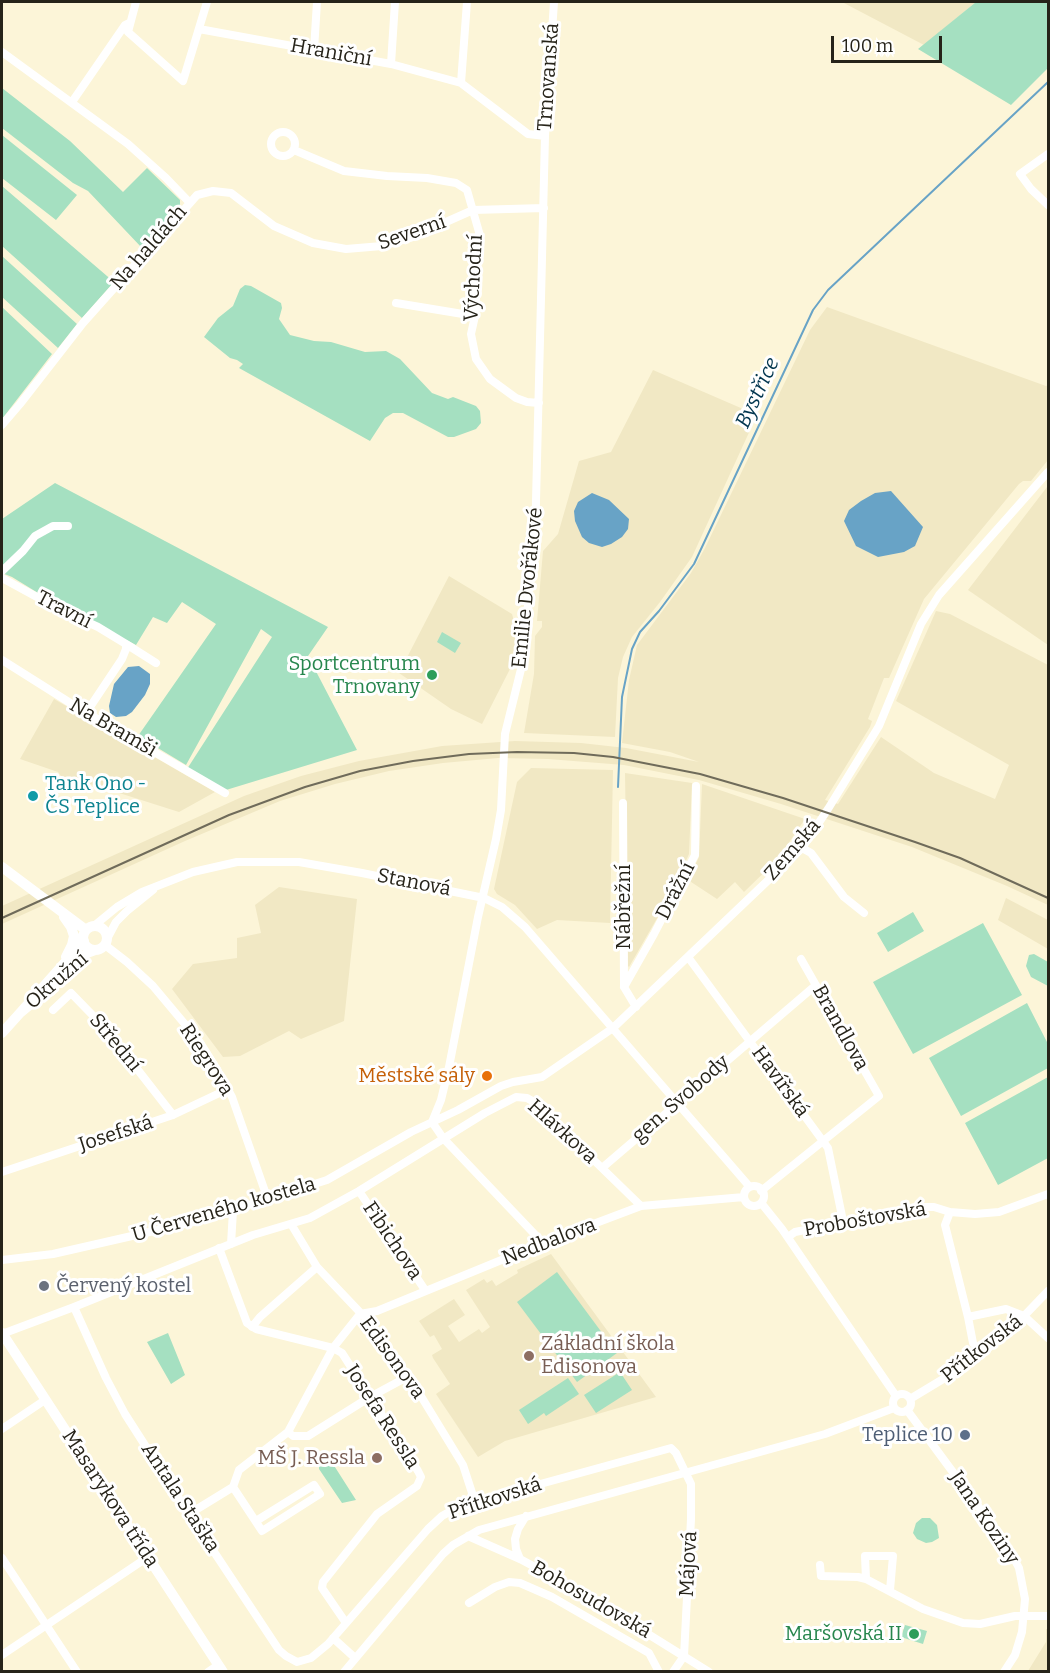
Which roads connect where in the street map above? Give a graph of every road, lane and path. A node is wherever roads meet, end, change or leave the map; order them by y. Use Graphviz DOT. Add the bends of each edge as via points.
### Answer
graph roads {
  1 [pos="136,2"];
  2 [pos="207,2"];
  3 [pos="317,2"];
  4 [pos="395,2"];
  5 [pos="467,2"];
  6 [pos="554,2"];
  7 [pos="129,24"];
  8 [pos="199,29"];
  9 [pos="314,50"];
  10 [pos="2,52"];
  11 [pos="391,64"];
  12 [pos="461,83"];
  13 [pos="72,102"];
  14 [pos="545,136"];
  15 [pos="294,150"];
  16 [pos="545,152"];
  17 [pos="1048,154"];
  18 [pos="190,203"];
  19 [pos="1048,205"];
  20 [pos="544,208"];
  21 [pos="473,210"];
  22 [pos="396,303"];
  23 [pos="475,316"];
  24 [pos="538,403"];
  25 [pos="2,424"];
  26 [pos="1048,472"];
  27 [pos="69,526"];
  28 [pos="2,571"];
  29 [pos="2,578"];
  30 [pos="126,644"];
  31 [pos="2,660"];
  32 [pos="156,663"];
  33 [pos="86,713"];
  34 [pos="696,786"];
  35 [pos="225,793"];
  36 [pos="624,804"];
  37 [pos="802,848"];
  38 [pos="2,867"];
  39 [pos="163,883"];
  40 [pos="484,898"];
  41 [pos="57,908"];
  42 [pos="864,913"];
  43 [pos="88,932"];
  44 [pos="102,944"];
  45 [pos="688,957"];
  46 [pos="801,959"];
  47 [pos="46,983"];
  48 [pos="816,985"];
  49 [pos="624,987"];
  50 [pos="636,1007"];
  51 [pos="53,1010"];
  52 [pos="20,1013"];
  53 [pos="613,1028"];
  54 [pos="2,1033"];
  55 [pos="750,1040"];
  56 [pos="228,1089"];
  57 [pos="678,1102"];
  58 [pos="173,1115"];
  59 [pos="432,1122"];
  60 [pos="443,1138"];
  61 [pos="822,1141"];
  62 [pos="602,1168"];
  63 [pos="2,1172"];
  64 [pos="749,1186"];
  65 [pos="359,1191"];
  66 [pos="761,1191"];
  67 [pos="1048,1194"];
  68 [pos="744,1197"];
  69 [pos="268,1200"];
  70 [pos="762,1204"];
  71 [pos="641,1206"];
  72 [pos="233,1211"];
  73 [pos="950,1212"];
  74 [pos="843,1221"];
  75 [pos="291,1224"];
  76 [pos="788,1237"];
  77 [pos="543,1243"];
  78 [pos="231,1244"];
  79 [pos="219,1248"];
  80 [pos="2,1260"];
  81 [pos="317,1268"];
  82 [pos="425,1290"];
  83 [pos="1048,1291"];
  84 [pos="74,1307"];
  85 [pos="360,1314"];
  86 [pos="1024,1316"];
  87 [pos="968,1317"];
  88 [pos="252,1327"];
  89 [pos="2,1334"];
  90 [pos="1048,1338"];
  91 [pos="973,1343"];
  92 [pos="333,1348"];
  93 [pos="407,1377"];
  94 [pos="896,1396"];
  95 [pos="370,1397"];
  96 [pos="45,1400"];
  97 [pos="910,1400"];
  98 [pos="894,1408"];
  99 [pos="907,1410"];
  100 [pos="2,1429"];
  101 [pos="288,1432"];
  102 [pos="687,1473"];
  103 [pos="233,1487"];
  104 [pos="475,1502"];
  105 [pos="189,1514"];
  106 [pos="526,1516"];
  107 [pos="256,1521"];
  108 [pos="468,1536"];
  109 [pos="148,1557"];
  110 [pos="2,1558"];
  111 [pos="520,1559"];
  112 [pos="820,1565"];
  113 [pos="866,1579"];
  114 [pos="890,1590"];
  115 [pos="469,1603"];
  116 [pos="1048,1616"];
  117 [pos="1024,1617"];
  118 [pos="346,1623"];
  119 [pos="46,1626"];
  120 [pos="333,1638"];
  121 [pos="2,1655"];
  122 [pos="684,1656"];
  123 [pos="311,1658"];
  124 [pos="353,1660"];
  125 [pos="222,1670"];
  126 [pos="77,1671"];
  127 [pos="208,1671"];
  128 [pos="342,1671"];
  129 [pos="659,1671"];
  130 [pos="674,1671"];
  131 [pos="709,1671"];
  132 [pos="1004,1671"];
  1 -- 7 [label="street"];
  2 -- 8 [label="street"];
  3 -- 9 [label="street"];
  4 -- 11 [label="street"];
  5 -- 12 [label="street"];
  6 -- 14 [label="street, Trnovanská"];
  7 -- 8 [label="street" via="128,32 183,81"];
  7 -- 13 [label="street"];
  8 -- 9 [label="street, Hraniční"];
  9 -- 11 [label="street, Hraniční"];
  10 -- 13 [label="street, Na haldách"];
  11 -- 12 [label="street, Hraniční"];
  12 -- 14 [label="street" via="528,134"];
  13 -- 18 [label="street, Na haldách" via="128,144"];
  14 -- 16 [label="street, Trnovanská"];
  15 -- 21 [label="street, Východní" via="344,171 456,183 467,190"];
  16 -- 20 [label="street, Emilie Dvořákové"];
  17 -- 19 [label="street" via="1020,174"];
  18 -- 21 [label="street, Severní" via="197,195 213,191 231,193 274,226 313,243 346,249 382,246"];
  18 -- 25 [label="street, Na haldách" via="83,323"];
  20 -- 21 [label="street, Severní"];
  20 -- 24 [label="street, Emilie Dvořákové"];
  21 -- 23 [label="street, Východní" via="479,232"];
  22 -- 23 [label="street"];
  23 -- 24 [label="street, Východní" via="471,334 476,359 483,370 516,398"];
  24 -- 40 [label="street, Emilie Dvořákové" via="535,542 527,631 505,734 499,825"];
  26 -- 37 [label="street, Zemská" via="939,595 921,624 879,726"];
  27 -- 28 [label="street" via="53,526 35,536"];
  29 -- 30 [label="street, Travní"];
  30 -- 32 [label="street, Travní"];
  30 -- 33 [label="street" via="122,659"];
  31 -- 33 [label="street, Na Bramši"];
  33 -- 35 [label="street, Na Bramši"];
  34 -- 49 [label="street, Drážní" via="695,855"];
  36 -- 49 [label="street, Nábřežní"];
  37 -- 42 [label="street" via="811,853 844,897"];
  37 -- 45 [label="street, Zemská"];
  38 -- 41 [label="main road"];
  39 -- 40 [label="street, Stanová" via="224,864 299,862"];
  39 -- 43 [label="street, Stanová" via="134,896"];
  39 -- 44 [label="street, Stanová" via="127,911"];
  40 -- 53 [label="street, Stanová" via="502,907 525,927"];
  40 -- 59 [label="street, Emilie Dvořákové" via="450,1067"];
  41 -- 43 [label="main road"];
  41 -- 47 [label="main road" via="72,927 74,940"];
  43 -- 44 [label="main road" via="87,946"];
  43 -- 44 [label="main road" via="104,929"];
  43 -- 47 [label="main road, Okružní"];
  44 -- 52 [label="main road, Okružní" via="87,952"];
  44 -- 56 [label="street, Riegrova" via="153,986 199,1041"];
  45 -- 50 [label="street, Zemská"];
  45 -- 55 [label="street, Havířská"];
  46 -- 48 [label="street, Brandlova"];
  47 -- 52 [label="main road, Okružní"];
  48 -- 55 [label="street, gen. Svobody"];
  48 -- 61 [label="street, Brandlova" via="879,1096"];
  49 -- 50 [label="street"];
  50 -- 53 [label="street, Zemská"];
  51 -- 58 [label="street, Střední" via="71,993 106,1029"];
  52 -- 54 [label="main road, Okružní"];
  53 -- 57 [label="street"];
  53 -- 59 [label="street, Zemská" via="542,1077 505,1084"];
  55 -- 57 [label="street, gen. Svobody"];
  55 -- 61 [label="street, Havířská"];
  56 -- 58 [label="street, Josefská"];
  56 -- 69 [label="street, Riegrova"];
  57 -- 62 [label="street, gen. Svobody"];
  57 -- 64 [label="street"];
  58 -- 63 [label="street, Josefská"];
  59 -- 60 [label="street"];
  59 -- 69 [label="street, U Červeného kostela" via="327,1180"];
  60 -- 62 [label="street, Hlávkova" via="519,1096 534,1102"];
  60 -- 65 [label="street, U Červeného kostela"];
  60 -- 77 [label="street"];
  61 -- 66 [label="street"];
  61 -- 74 [label="street, Havířská" via="828,1148"];
  62 -- 71 [label="street, Hlávkova"];
  64 -- 66 [label="street"];
  64 -- 68 [label="street"];
  65 -- 75 [label="street, U Červeného kostela"];
  65 -- 82 [label="street, Fibichova"];
  66 -- 70 [label="street"];
  67 -- 73 [label="street, Proboštovská" via="985,1215"];
  68 -- 70 [label="street" via="751,1205"];
  68 -- 71 [label="street, Nedbalova"];
  69 -- 72 [label="street, U Červeného kostela"];
  70 -- 76 [label="street"];
  71 -- 77 [label="street, Nedbalova"];
  72 -- 78 [label="street"];
  72 -- 80 [label="street, U Červeného kostela" via="53,1254"];
  73 -- 74 [label="street, Proboštovská" via="917,1207"];
  73 -- 87 [label="street" via="945,1225"];
  74 -- 76 [label="street, Proboštovská"];
  75 -- 78 [label="street, U Červeného kostela"];
  75 -- 81 [label="street, Edisonova"];
  76 -- 94 [label="street"];
  77 -- 82 [label="street, Nedbalova"];
  78 -- 79 [label="street, U Červeného kostela"];
  79 -- 84 [label="street, U Červeného kostela"];
  79 -- 88 [label="street" via="246,1321"];
  81 -- 85 [label="street, Edisonova"];
  81 -- 88 [label="street"];
  82 -- 85 [label="street, Nedbalova"];
  83 -- 86 [label="street, Přítkovská"];
  84 -- 89 [label="street, U Červeného kostela"];
  84 -- 105 [label="street, Antala Staška" via="121,1407"];
  85 -- 92 [label="street"];
  85 -- 93 [label="street, Edisonova" via="372,1325"];
  86 -- 87 [label="street" via="1006,1309"];
  86 -- 90 [label="street"];
  86 -- 97 [label="street, Přítkovská" via="963,1368"];
  87 -- 91 [label="street"];
  88 -- 92 [label="street"];
  89 -- 96 [label="main road, Masarykova třída"];
  92 -- 95 [label="street, Josefa Ressla" via="342,1353"];
  92 -- 101 [label="street"];
  93 -- 95 [label="street"];
  93 -- 104 [label="street, Edisonova" via="464,1465"];
  94 -- 97 [label="street" via="905,1395"];
  94 -- 98 [label="street"];
  95 -- 101 [label="street" via="308,1436"];
  95 -- 118 [label="street, Josefa Ressla" via="420,1477 417,1486 378,1514 323,1583 322,1588"];
  96 -- 100 [label="street"];
  96 -- 109 [label="main road, Masarykova třída"];
  97 -- 99 [label="street"];
  98 -- 99 [label="street" via="899,1412"];
  98 -- 102 [label="street, Přítkovská" via="825,1434"];
  99 -- 117 [label="street, Jana Koziny" via="1010,1551 1019,1568"];
  101 -- 103 [label="street" via="239,1470"];
  102 -- 104 [label="street, Přítkovská" via="671,1448 662,1449"];
  102 -- 106 [label="street, Přítkovská"];
  102 -- 122 [label="street, Májová" via="691,1484"];
  103 -- 105 [label="street"];
  103 -- 107 [label="street"];
  104 -- 118 [label="street, Přítkovská" via="442,1516 428,1529"];
  105 -- 123 [label="street, Antala Staška" via="279,1650 294,1661"];
  106 -- 108 [label="street, Přítkovská"];
  106 -- 111 [label="street" via="515,1539"];
  107 -- 107 [label="street" via="262,1531 320,1494 314,1485"];
  108 -- 111 [label="street, Bohosudovská"];
  108 -- 124 [label="street, Přítkovská" via="443,1554"];
  109 -- 119 [label="street"];
  109 -- 125 [label="main road, Masarykova třída"];
  110 -- 119 [label="street"];
  111 -- 122 [label="street, Bohosudovská"];
  112 -- 113 [label="street" via="821,1576"];
  113 -- 114 [label="street"];
  113 -- 114 [label="street" via="865,1556 892,1556"];
  114 -- 117 [label="street" via="923,1609 963,1623"];
  115 -- 129 [label="street, Bohosudovská" via="495,1587 520,1583 649,1653"];
  116 -- 117 [label="street"];
  117 -- 132 [label="street, Jana Koziny" via="1015,1655"];
  118 -- 120 [label="street, Přítkovská"];
  119 -- 121 [label="street"];
  119 -- 126 [label="street"];
  120 -- 123 [label="street, Přítkovská"];
  120 -- 124 [label="street"];
  122 -- 130 [label="street"];
  122 -- 131 [label="street, Bohosudovská"];
  124 -- 128 [label="street, Přítkovská"];
  125 -- 127 [label="street"];
}
